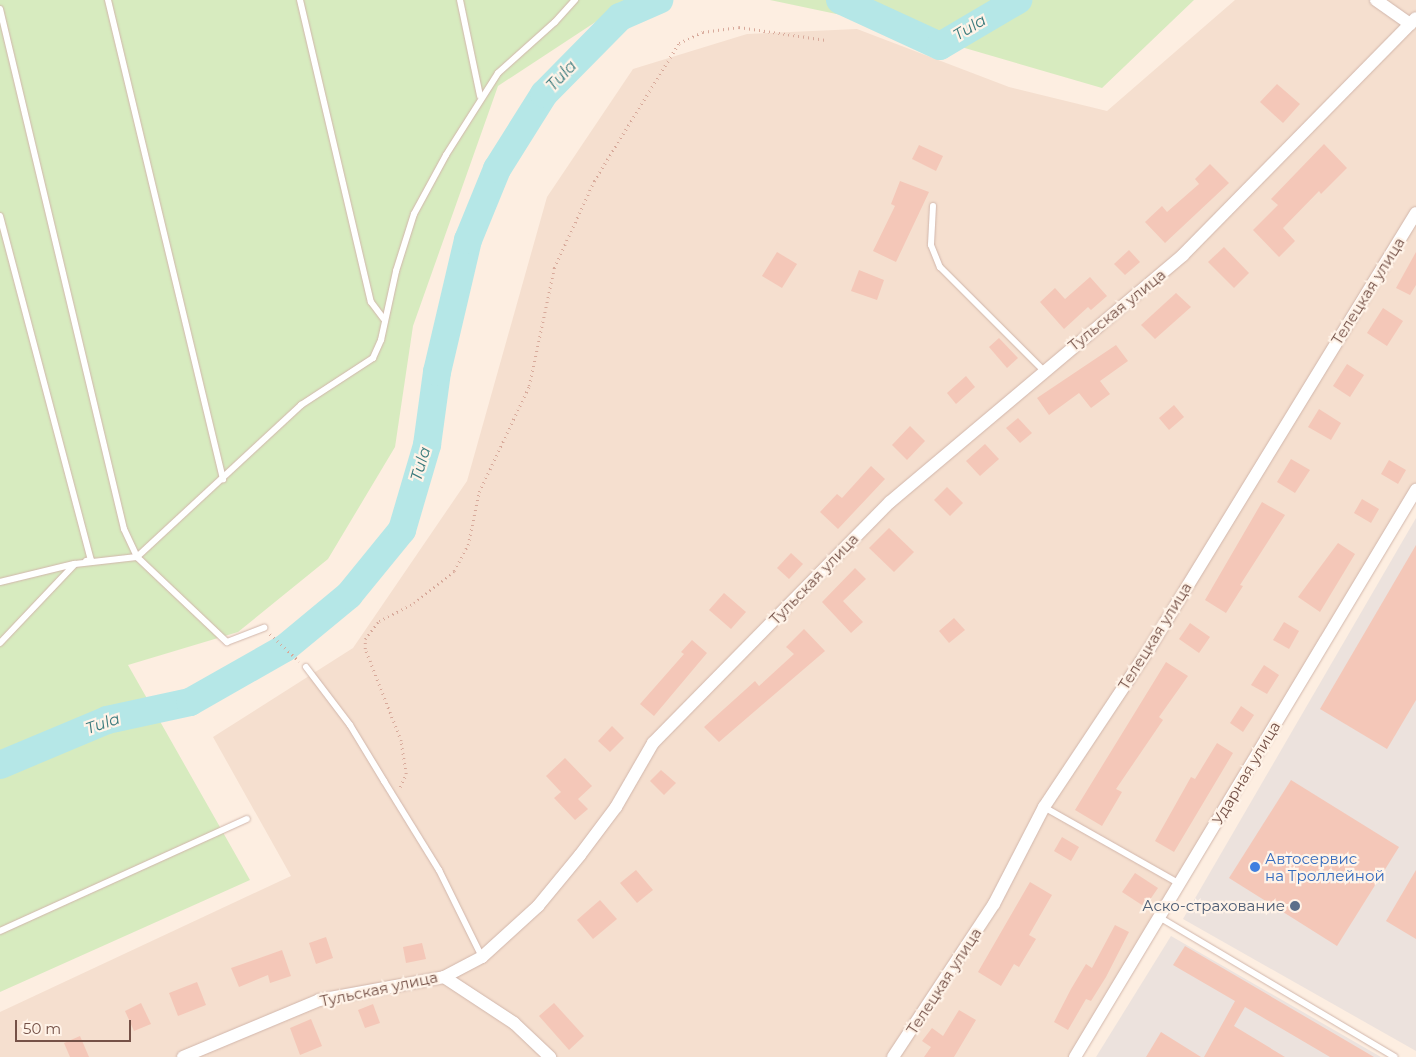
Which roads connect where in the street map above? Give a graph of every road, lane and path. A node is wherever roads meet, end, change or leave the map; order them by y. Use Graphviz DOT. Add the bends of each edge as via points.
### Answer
graph roads {
  1 [pos="108,0"];
  2 [pos="300,0"];
  3 [pos="460,0"];
  4 [pos="575,0"];
  5 [pos="1376,0"];
  6 [pos="0,9"];
  7 [pos="1413,21"];
  8 [pos="826,40"];
  9 [pos="480,96"];
  10 [pos="933,206"];
  11 [pos="1416,213"];
  12 [pos="0,216"];
  13 [pos="384,319"];
  14 [pos="1043,370"];
  15 [pos="223,479"];
  16 [pos="1416,490"];
  17 [pos="137,557"];
  18 [pos="76,564"];
  19 [pos="0,582"];
  20 [pos="264,628"];
  21 [pos="0,643"];
  22 [pos="306,667"];
  23 [pos="394,798"];
  24 [pos="1044,807"];
  25 [pos="247,819"];
  26 [pos="1180,884"];
  27 [pos="1159,917"];
  28 [pos="0,931"];
  29 [pos="482,957"];
  30 [pos="444,977"];
  31 [pos="183,1057"];
  32 [pos="550,1057"];
  33 [pos="893,1057"];
  34 [pos="1075,1057"];
  35 [pos="1395,1057"];
  1 -- 15 [label="lane"];
  2 -- 13 [label="lane" via="371,302"];
  3 -- 9 [label="lane"];
  4 -- 9 [label="lane" via="498,72"];
  5 -- 7 [label="street"];
  6 -- 17 [label="lane" via="124,529"];
  7 -- 14 [label="street, Тульская улица" via="1184,255"];
  8 -- 23 [label="path" via="739,27 703,32 679,43 594,181 554,268 529,386 479,492 468,545 454,571 414,603 378,621 365,639 365,650 401,741 406,774"];
  9 -- 13 [label="lane" via="414,214"];
  10 -- 14 [label="lane" via="931,245 940,267"];
  11 -- 24 [label="street, Телецкая улица" via="1149,648"];
  12 -- 18 [label="lane" via="91,560"];
  13 -- 15 [label="lane" via="373,358 301,405"];
  14 -- 29 [label="street, Тульская улица" via="890,502 653,743 616,807 580,855 538,906"];
  15 -- 17 [label="lane"];
  16 -- 26 [label="street, Ударная улица"];
  17 -- 18 [label="lane"];
  17 -- 20 [label="lane" via="227,642"];
  18 -- 19 [label="lane"];
  18 -- 21 [label="lane"];
  20 -- 22 [label="path"];
  22 -- 23 [label="lane" via="350,725"];
  23 -- 29 [label="lane" via="439,870"];
  24 -- 26 [label="lane"];
  24 -- 33 [label="street, Телецкая улица" via="994,904"];
  25 -- 28 [label="lane"];
  26 -- 27 [label="street, Ударная улица"];
  27 -- 34 [label="street, Ударная улица"];
  27 -- 35 [label="lane"];
  29 -- 30 [label="street, Тульская улица"];
  30 -- 31 [label="street, Тульская улица" via="319,1000"];
  30 -- 32 [label="street" via="507,1018"];
}
